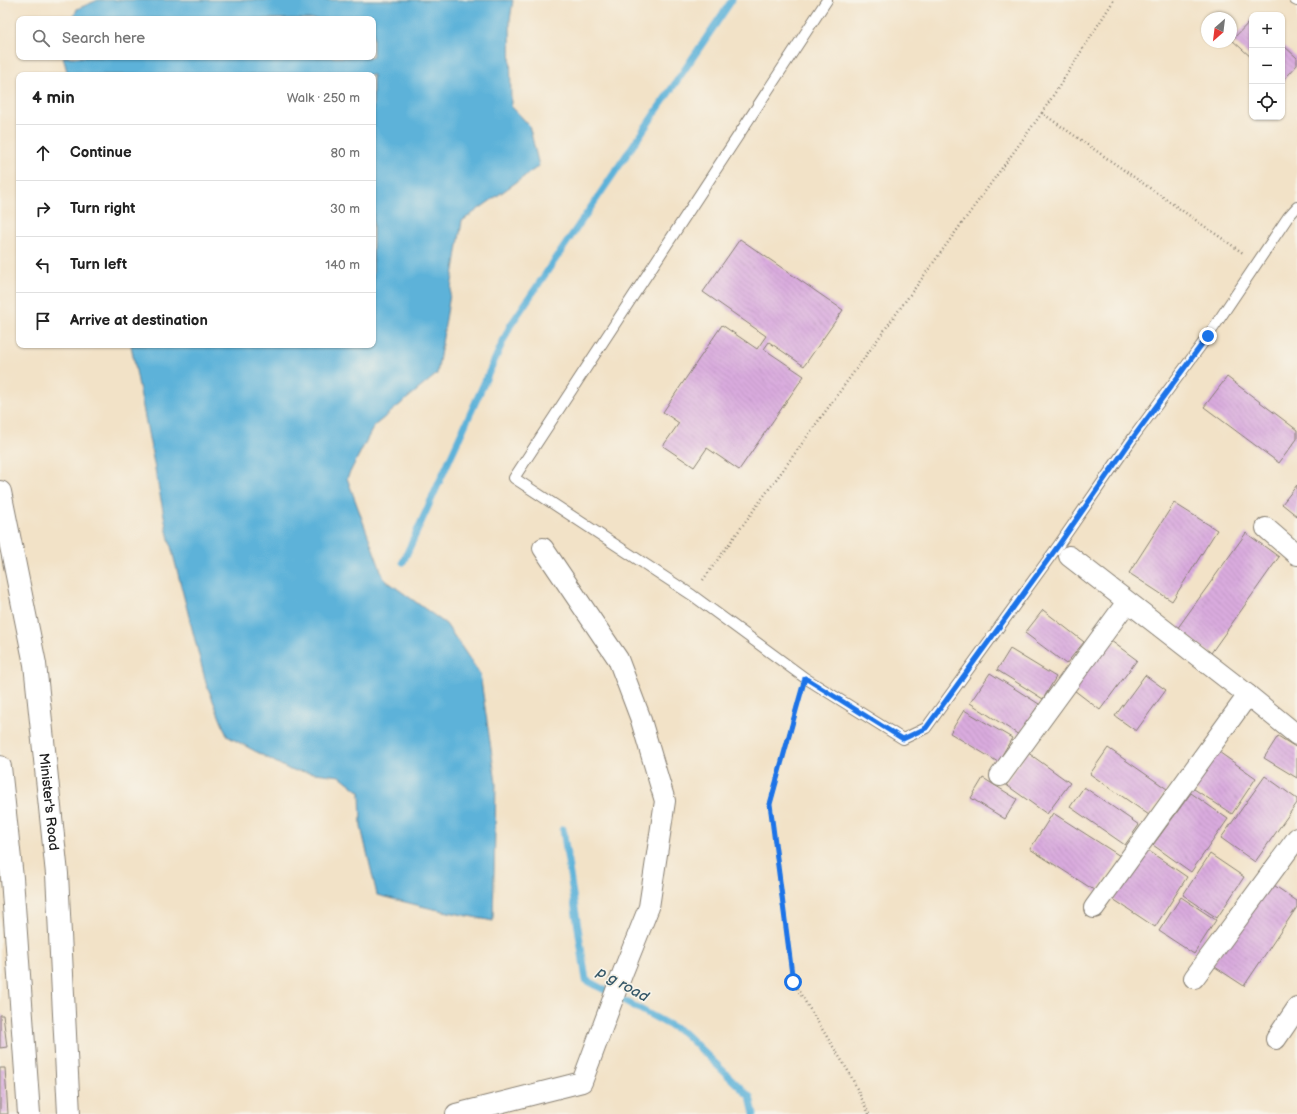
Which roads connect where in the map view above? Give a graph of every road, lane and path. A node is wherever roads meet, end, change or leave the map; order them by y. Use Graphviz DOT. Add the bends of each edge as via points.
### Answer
graph roads {
  1 [pos="827,0"];
  2 [pos="1114,0"];
  3 [pos="1042,113"];
  4 [pos="1297,207"];
  5 [pos="1257,263"];
  6 [pos="0,492"];
  7 [pos="1266,528"];
  8 [pos="543,548"];
  9 [pos="1064,551"];
  10 [pos="1297,555"];
  11 [pos="692,595"];
  12 [pos="1127,602"];
  13 [pos="805,678"];
  14 [pos="1248,695"];
  15 [pos="1297,735"];
  16 [pos="0,767"];
  17 [pos="1000,776"];
  18 [pos="1297,838"];
  19 [pos="1094,908"];
  20 [pos="1194,978"];
  21 [pos="1297,1008"];
  22 [pos="1276,1039"];
  23 [pos="29,1114"];
  24 [pos="69,1114"];
  25 [pos="456,1114"];
  26 [pos="869,1114"];
  1 -- 11 [label="lane" via="514,478"];
  2 -- 3 [label="path"];
  3 -- 5 [label="path"];
  3 -- 11 [label="path"];
  4 -- 5 [label="lane"];
  5 -- 9 [label="lane" via="1208,336 1135,435"];
  6 -- 24 [label="main road, Minister's Road" via="35,664 56,874"];
  7 -- 10 [label="street"];
  8 -- 25 [label="street" via="618,659 640,717 665,801 649,906 582,1082"];
  9 -- 12 [label="street"];
  9 -- 13 [label="lane" via="926,728 903,739"];
  11 -- 13 [label="lane"];
  12 -- 14 [label="street"];
  12 -- 17 [label="street"];
  13 -- 26 [label="path" via="770,804 793,982 850,1074"];
  14 -- 15 [label="street"];
  14 -- 19 [label="street"];
  16 -- 23 [label="main road" via="12,878"];
  18 -- 20 [label="street"];
  21 -- 22 [label="street"];
}
